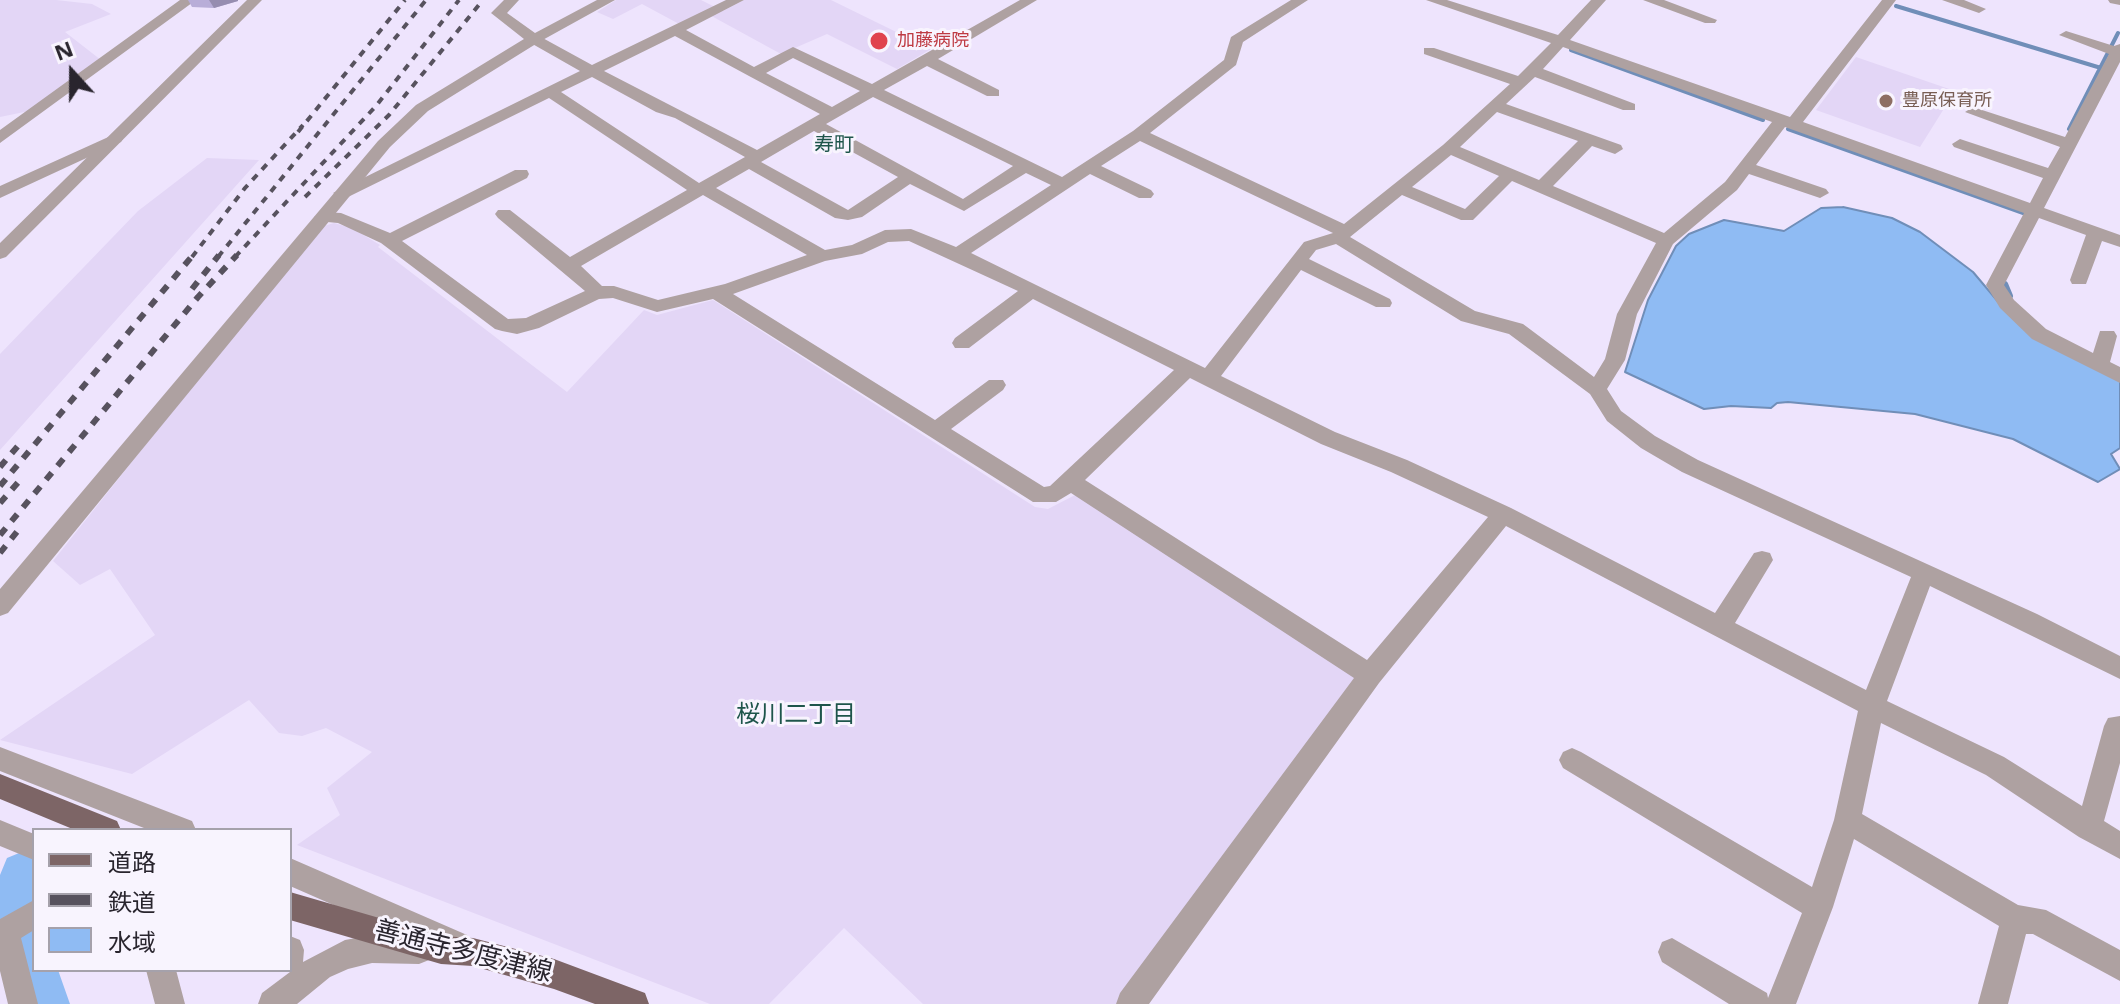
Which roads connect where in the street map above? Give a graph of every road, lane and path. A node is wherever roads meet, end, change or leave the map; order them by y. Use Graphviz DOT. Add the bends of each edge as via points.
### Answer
graph roads {
  1 [pos="189,0"];
  2 [pos="255,0"];
  3 [pos="512,0"];
  4 [pos="608,0"];
  5 [pos="737,0"];
  6 [pos="1030,0"];
  7 [pos="1301,0"];
  8 [pos="1433,0"];
  9 [pos="1599,0"];
  10 [pos="1650,0"];
  11 [pos="1889,0"];
  12 [pos="1949,0"];
  13 [pos="1979,9"];
  14 [pos="1710,20"];
  15 [pos="676,31"];
  16 [pos="2066,35"];
  17 [pos="534,39"];
  18 [pos="1560,41"];
  19 [pos="2114,50"];
  20 [pos="1429,51"];
  21 [pos="926,59"];
  22 [pos="595,70"];
  23 [pos="754,73"];
  24 [pos="1527,77"];
  25 [pos="871,91"];
  26 [pos="550,92"];
  27 [pos="993,93"];
  28 [pos="2002,102"];
  29 [pos="1495,106"];
  30 [pos="1629,107"];
  31 [pos="1973,112"];
  32 [pos="832,114"];
  33 [pos="1993,119"];
  34 [pos="1787,123"];
  35 [pos="814,124"];
  36 [pos="1139,134"];
  37 [pos="0,138"];
  38 [pos="115,139"];
  39 [pos="1587,142"];
  40 [pos="2065,143"];
  41 [pos="1960,144"];
  42 [pos="1449,148"];
  43 [pos="1615,149"];
  44 [pos="754,159"];
  45 [pos="1025,166"];
  46 [pos="1087,166"];
  47 [pos="1745,167"];
  48 [pos="521,174"];
  49 [pos="1509,175"];
  50 [pos="910,176"];
  51 [pos="2055,176"];
  52 [pos="1061,183"];
  53 [pos="1400,188"];
  54 [pos="1541,188"];
  55 [pos="697,189"];
  56 [pos="0,193"];
  57 [pos="342,193"];
  58 [pos="1820,193"];
  59 [pos="1145,194"];
  60 [pos="2032,210"];
  61 [pos="504,214"];
  62 [pos="323,217"];
  63 [pos="2096,233"];
  64 [pos="1342,235"];
  65 [pos="389,241"];
  66 [pos="1666,241"];
  67 [pos="2120,241"];
  68 [pos="0,253"];
  69 [pos="958,254"];
  70 [pos="822,256"];
  71 [pos="1298,261"];
  72 [pos="569,265"];
  73 [pos="2079,280"];
  74 [pos="1031,291"];
  75 [pos="716,292"];
  76 [pos="596,293"];
  77 [pos="1383,303"];
  78 [pos="2107,336"];
  79 [pos="962,343"];
  80 [pos="2099,366"];
  81 [pos="1187,369"];
  82 [pos="2120,376"];
  83 [pos="1208,378"];
  84 [pos="996,385"];
  85 [pos="1597,389"];
  86 [pos="936,430"];
  87 [pos="1070,481"];
  88 [pos="1503,514"];
  89 [pos="1762,560"];
  90 [pos="1924,573"];
  91 [pos="0,606"];
  92 [pos="1719,627"];
  93 [pos="2120,668"];
  94 [pos="1370,675"];
  95 [pos="1872,706"];
  96 [pos="2120,727"];
  97 [pos="0,759"];
  98 [pos="1572,760"];
  99 [pos="0,786"];
  100 [pos="1847,820"];
  101 [pos="97,826"];
  102 [pos="177,828"];
  103 [pos="2089,828"];
  104 [pos="0,833"];
  105 [pos="32,846"];
  106 [pos="2120,846"];
  107 [pos="292,873"];
  108 [pos="292,907"];
  109 [pos="1819,907"];
  110 [pos="2015,919"];
  111 [pos="25,920"];
  112 [pos="441,950"];
  113 [pos="473,952"];
  114 [pos="1672,952"];
  115 [pos="2120,966"];
  116 [pos="162,972"];
  117 [pos="287,972"];
  118 [pos="23,1004"];
  119 [pos="170,1004"];
  120 [pos="271,1004"];
  121 [pos="634,1004"];
  122 [pos="1131,1004"];
  123 [pos="1756,1004"];
  124 [pos="1781,1004"];
  125 [pos="1993,1004"];
  1 -- 37 [label="street"];
  2 -- 38 [label="street"];
  3 -- 17 [label="street" via="498,13"];
  4 -- 17 [label="street"];
  5 -- 15 [label="street"];
  6 -- 21 [label="street"];
  7 -- 36 [label="street" via="1236,40 1231,62"];
  8 -- 18 [label="street"];
  9 -- 18 [label="street"];
  10 -- 14 [label="street"];
  11 -- 34 [label="street"];
  12 -- 13 [label="street"];
  15 -- 22 [label="street"];
  15 -- 23 [label="street"];
  16 -- 19 [label="street"];
  17 -- 22 [label="street"];
  17 -- 57 [label="street" via="422,108"];
  18 -- 24 [label="street"];
  18 -- 34 [label="street"];
  19 -- 40 [label="street"];
  20 -- 24 [label="street"];
  21 -- 25 [label="street"];
  21 -- 27 [label="street"];
  22 -- 26 [label="street"];
  22 -- 44 [label="street"];
  23 -- 25 [label="street" via="793,52"];
  23 -- 32 [label="street"];
  24 -- 29 [label="street"];
  24 -- 30 [label="street"];
  25 -- 32 [label="street"];
  25 -- 45 [label="street"];
  26 -- 55 [label="street"];
  26 -- 57 [label="street"];
  28 -- 33 [label="street"];
  29 -- 39 [label="street"];
  29 -- 42 [label="street"];
  31 -- 33 [label="street"];
  32 -- 35 [label="street"];
  33 -- 40 [label="street"];
  34 -- 47 [label="street"];
  34 -- 60 [label="street"];
  35 -- 44 [label="street"];
  35 -- 50 [label="street"];
  36 -- 46 [label="street"];
  36 -- 64 [label="street"];
  38 -- 56 [label="street"];
  38 -- 68 [label="street"];
  39 -- 43 [label="street"];
  39 -- 54 [label="street"];
  40 -- 51 [label="street"];
  41 -- 51 [label="street"];
  42 -- 49 [label="street"];
  42 -- 53 [label="street"];
  44 -- 50 [label="street" via="848,215"];
  44 -- 55 [label="street"];
  45 -- 50 [label="street" via="964,206"];
  45 -- 52 [label="street"];
  46 -- 52 [label="street"];
  46 -- 59 [label="street"];
  47 -- 58 [label="street"];
  47 -- 66 [label="street" via="1731,186"];
  48 -- 65 [label="street"];
  49 -- 53 [label="street" via="1467,216"];
  49 -- 54 [label="street"];
  51 -- 60 [label="street" via="2039,207"];
  52 -- 69 [label="street"];
  53 -- 64 [label="street"];
  54 -- 66 [label="street"];
  55 -- 70 [label="street"];
  55 -- 72 [label="street"];
  57 -- 62 [label="street"];
  60 -- 63 [label="street"];
  60 -- 80 [label="street" via="1995,285 2024,322"];
  61 -- 72 [label="street"];
  62 -- 65 [label="street" via="341,218"];
  62 -- 91 [label="street"];
  63 -- 67 [label="street"];
  63 -- 73 [label="street"];
  64 -- 71 [label="street" via="1310,246"];
  64 -- 85 [label="street" via="1468,316 1516,329"];
  65 -- 76 [label="street" via="502,324 532,323"];
  66 -- 85 [label="street" via="1627,314 1615,360"];
  69 -- 70 [label="street" via="900,234"];
  69 -- 74 [label="street"];
  70 -- 75 [label="street"];
  71 -- 77 [label="street"];
  71 -- 83 [label="street"];
  72 -- 76 [label="street"];
  74 -- 79 [label="street"];
  74 -- 81 [label="street"];
  75 -- 76 [label="street" via="657,306 614,292"];
  75 -- 86 [label="street"];
  78 -- 80 [label="street"];
  80 -- 82 [label="street"];
  81 -- 83 [label="street"];
  81 -- 87 [label="street"];
  83 -- 88 [label="street" via="1328,438"];
  84 -- 86 [label="street"];
  85 -- 90 [label="street" via="1614,416 1662,450"];
  86 -- 87 [label="street" via="1041,496 1056,494"];
  87 -- 94 [label="street"];
  88 -- 92 [label="street"];
  88 -- 94 [label="street"];
  89 -- 92 [label="street"];
  90 -- 93 [label="street"];
  90 -- 95 [label="street"];
  92 -- 95 [label="street"];
  94 -- 122 [label="street"];
  95 -- 100 [label="street"];
  95 -- 103 [label="street" via="1995,766"];
  96 -- 103 [label="street"];
  97 -- 102 [label="street"];
  98 -- 109 [label="street"];
  99 -- 101 [label="main road"];
  100 -- 109 [label="street"];
  100 -- 110 [label="street"];
  103 -- 106 [label="street"];
  104 -- 105 [label="street"];
  107 -- 113 [label="street"];
  108 -- 112 [label="main road, 善通寺多度津線"];
  109 -- 124 [label="street"];
  110 -- 115 [label="street" via="2036,920"];
  110 -- 125 [label="street"];
  111 -- 118 [label="street" via="5,932"];
  112 -- 113 [label="main road, 善通寺多度津線"];
  112 -- 120 [label="street" via="372,949 345,955"];
  113 -- 121 [label="main road, 善通寺多度津線"];
  114 -- 123 [label="street"];
  116 -- 119 [label="street"];
  117 -- 120 [label="street"];
}
